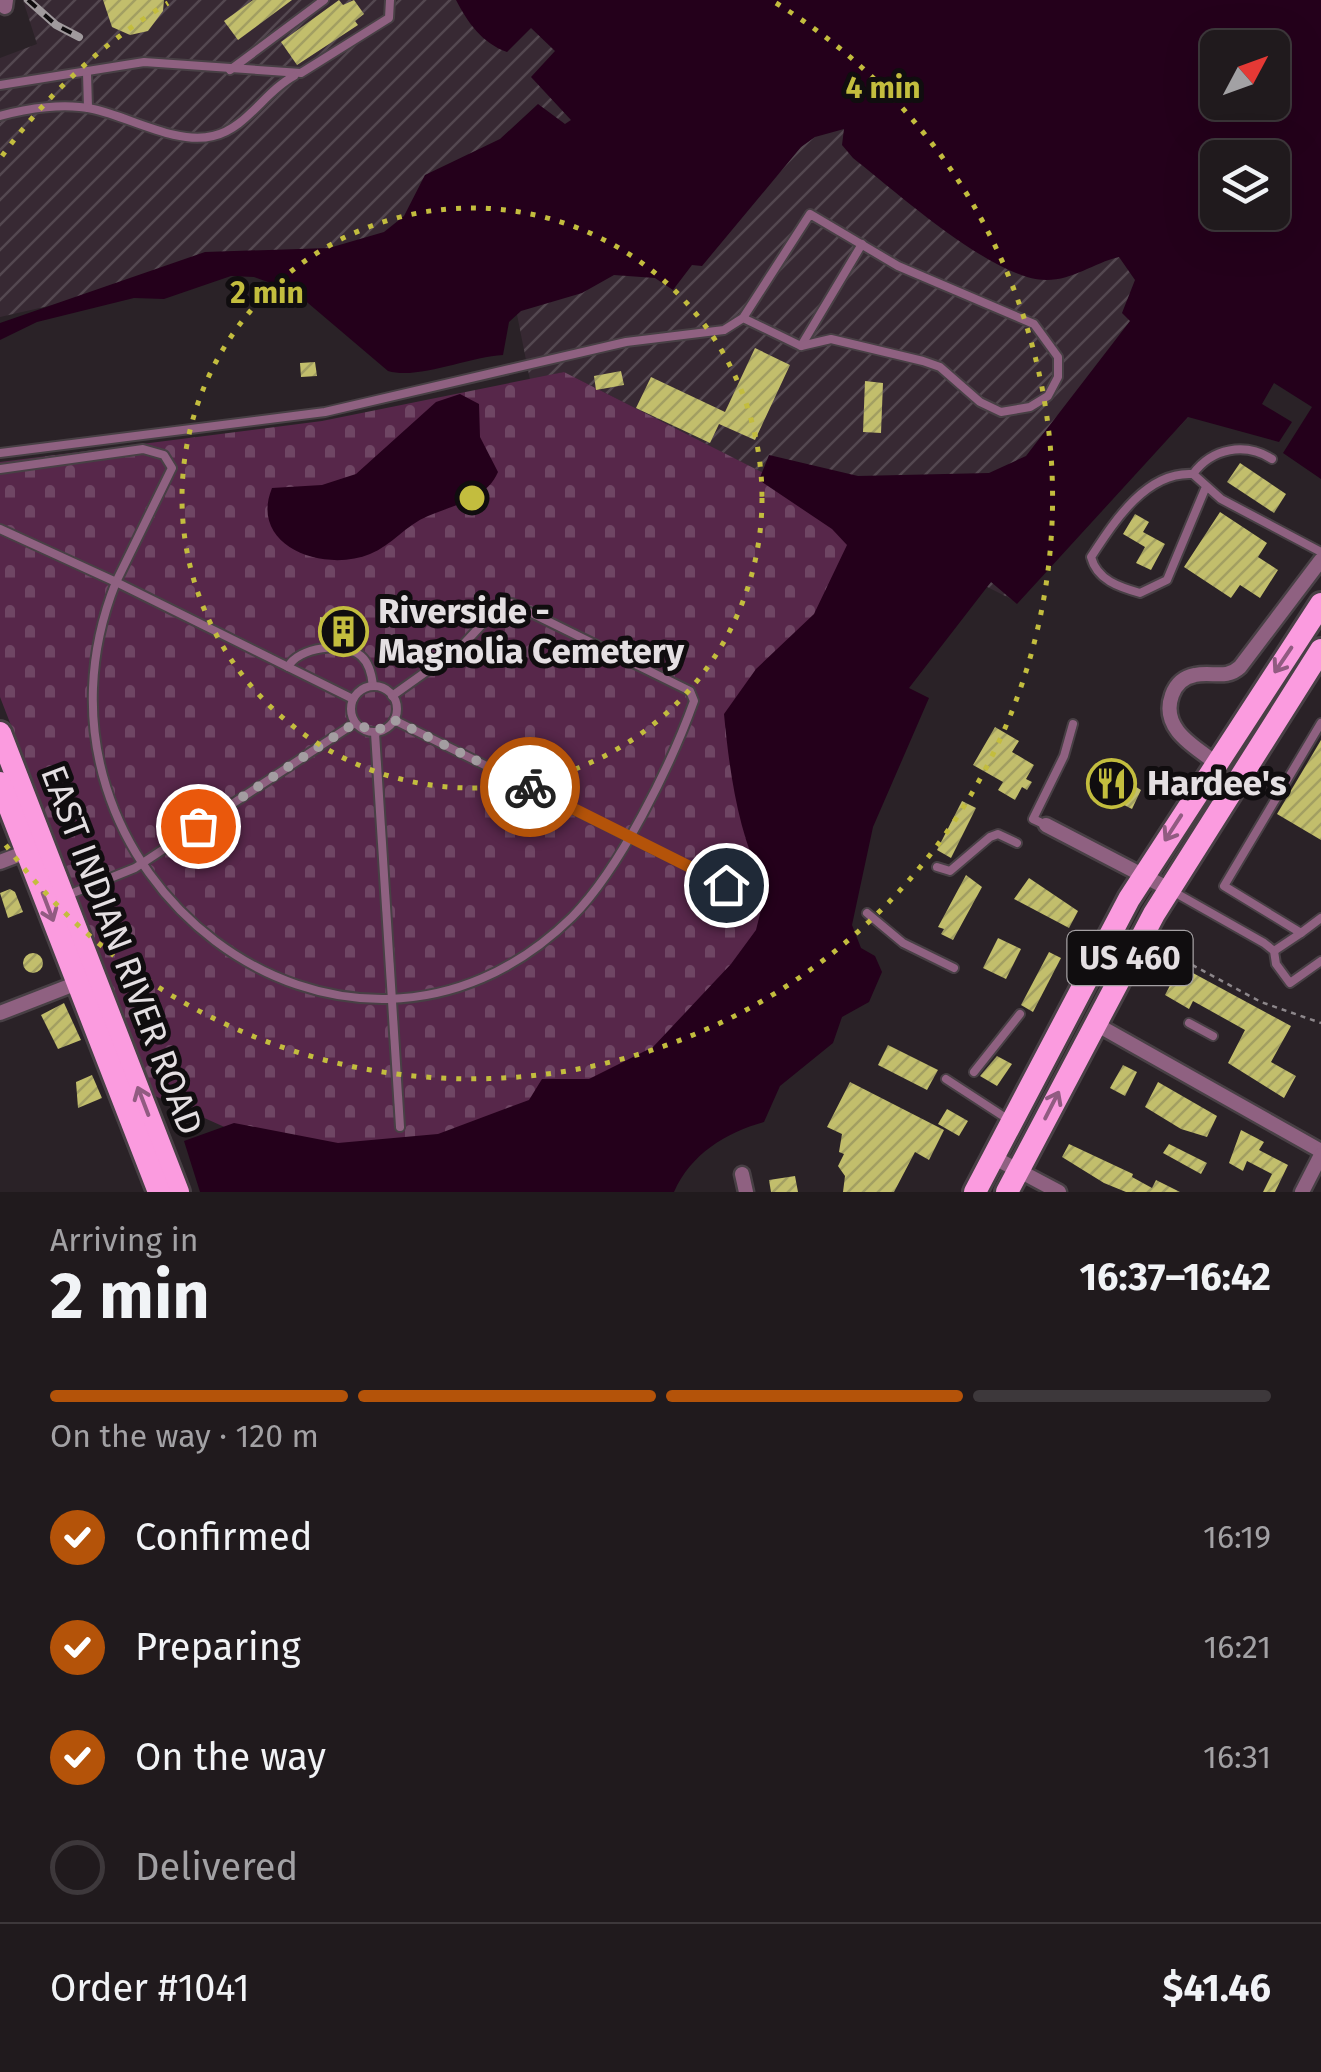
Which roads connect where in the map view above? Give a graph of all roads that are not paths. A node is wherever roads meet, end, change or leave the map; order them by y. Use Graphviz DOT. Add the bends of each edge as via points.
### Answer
graph roads {
  1 [pos="324,0"];
  2 [pos="390,0"];
  3 [pos="230,70"];
  4 [pos="87,73"];
  5 [pos="301,73"];
  6 [pos="0,85"];
  7 [pos="88,108"];
  8 [pos="0,116"];
  9 [pos="862,244"];
  10 [pos="743,318"];
  11 [pos="801,346"];
  12 [pos="0,454"];
  13 [pos="1272,458"];
  14 [pos="0,469"];
  15 [pos="1193,474"];
  16 [pos="1206,490"];
  17 [pos="0,529"];
  18 [pos="1321,552"];
  19 [pos="1321,560"];
  20 [pos="116,582"];
  21 [pos="1321,604"];
  22 [pos="1321,650"];
  23 [pos="288,667"];
  24 [pos="374,686"];
  25 [pos="392,696"];
  26 [pos="353,699"];
  27 [pos="394,720"];
  28 [pos="355,723"];
  29 [pos="1321,723"];
  30 [pos="1073,724"];
  31 [pos="375,732"];
  32 [pos="0,733"];
  33 [pos="87,740"];
  34 [pos="89,752"];
  35 [pos="1215,762"];
  36 [pos="0,784"];
  37 [pos="1046,825"];
  38 [pos="631,836"];
  39 [pos="1018,843"];
  40 [pos="35,848"];
  41 [pos="0,862"];
  42 [pos="937,867"];
  43 [pos="135,868"];
  44 [pos="1143,875"];
  45 [pos="726,885"];
  46 [pos="1169,889"];
  47 [pos="64,897"];
  48 [pos="161,903"];
  49 [pos="171,913"];
  50 [pos="868,913"];
  51 [pos="1321,918"];
  52 [pos="1300,933"];
  53 [pos="1274,951"];
  54 [pos="1321,961"];
  55 [pos="954,968"];
  56 [pos="86,979"];
  57 [pos="392,996"];
  58 [pos="0,1013"];
  59 [pos="1020,1014"];
  60 [pos="1094,1023"];
  61 [pos="1189,1023"];
  62 [pos="1213,1036"];
  63 [pos="974,1072"];
  64 [pos="946,1079"];
  65 [pos="1011,1122"];
  66 [pos="400,1127"];
  67 [pos="1321,1153"];
  68 [pos="993,1156"];
  69 [pos="1018,1170"];
  70 [pos="742,1174"];
  71 [pos="158,1192"];
  72 [pos="178,1192"];
  73 [pos="746,1192"];
  74 [pos="975,1192"];
  75 [pos="1007,1192"];
  76 [pos="1059,1192"];
  77 [pos="1302,1192"];
  1 -- 3 [label="lane"];
  2 -- 5 [label="lane" via="389,18"];
  3 -- 4 [label="lane" via="144,62"];
  3 -- 5 [label="lane"];
  4 -- 6 [label="lane"];
  4 -- 7 [label="lane"];
  5 -- 7 [label="lane" via="211,137 180,136"];
  7 -- 8 [label="lane"];
  9 -- 10 [label="lane" via="810,214"];
  9 -- 11 [label="lane"];
  9 -- 11 [label="lane" via="948,290 1034,324 1058,358 1048,396 1001,412 923,361 831,339"];
  10 -- 11 [label="lane"];
  10 -- 12 [label="lane" via="724,330 626,342 324,412"];
  13 -- 15 [label="lane" via="1225,450"];
  14 -- 20 [label="lane" via="144,448 164,454 170,478"];
  15 -- 16 [label="lane"];
  15 -- 16 [label="lane" via="1165,480 1132,502 1091,556 1094,567 1140,592 1167,580"];
  16 -- 18 [label="lane"];
  17 -- 20 [label="lane"];
  19 -- 35 [label="street" via="1240,667 1223,676 1191,676 1176,687 1171,722"];
  20 -- 23 [label="lane"];
  20 -- 33 [label="lane" via="91,652"];
  21 -- 35 [label="main road, US 460, one-way"];
  22 -- 46 [label="main road, US 460"];
  23 -- 24 [label="lane" via="298,651 349,650 362,656"];
  23 -- 26 [label="lane"];
  24 -- 25 [label="lane"];
  24 -- 26 [label="lane"];
  25 -- 27 [label="lane"];
  25 -- 38 [label="lane" via="462,646 499,606 512,603 690,691 693,705"];
  26 -- 28 [label="lane"];
  27 -- 31 [label="lane"];
  27 -- 38 [label="lane"];
  28 -- 31 [label="lane"];
  28 -- 43 [label="lane"];
  29 -- 52 [label="lane" via="1224,886"];
  30 -- 37 [label="lane" via="1033,819"];
  31 -- 57 [label="lane"];
  32 -- 40 [label="main road, EAST INDIAN RIVER ROAD"];
  34 -- 43 [label="lane" via="106,812"];
  35 -- 44 [label="main road, US 460, one-way"];
  36 -- 40 [label="main road, EAST INDIAN RIVER ROAD"];
  37 -- 44 [label="street"];
  38 -- 45 [label="lane"];
  38 -- 57 [label="lane" via="588,900 542,941 464,982"];
  39 -- 42 [label="lane" via="990,836 955,868"];
  40 -- 41 [label="street"];
  40 -- 47 [label="main road, EAST INDIAN RIVER ROAD"];
  40 -- 56 [label="main road, EAST INDIAN RIVER ROAD, one-way"];
  43 -- 47 [label="lane"];
  43 -- 48 [label="lane"];
  44 -- 46 [label="street"];
  44 -- 65 [label="main road, US 460"];
  46 -- 53 [label="lane"];
  46 -- 60 [label="main road, US 460"];
  47 -- 56 [label="main road, EAST INDIAN RIVER ROAD"];
  49 -- 57 [label="lane" via="208,944 266,976 341,995"];
  50 -- 55 [label="lane" via="903,942"];
  51 -- 52 [label="lane"];
  52 -- 53 [label="lane"];
  53 -- 54 [label="lane" via="1290,983"];
  56 -- 58 [label="street"];
  56 -- 71 [label="main road, EAST INDIAN RIVER ROAD"];
  72 -- 56 [label="main road, EAST INDIAN RIVER ROAD, one-way"];
  57 -- 66 [label="lane"];
  59 -- 63 [label="lane"];
  60 -- 67 [label="street"];
  69 -- 60 [label="main road, US 460, one-way"];
  61 -- 62 [label="lane"];
  64 -- 65 [label="lane"];
  65 -- 68 [label="main road, US 460"];
  67 -- 77 [label="street"];
  68 -- 69 [label="street"];
  68 -- 74 [label="main road, US 460"];
  69 -- 75 [label="main road, US 460"];
  69 -- 76 [label="street"];
  70 -- 73 [label="street"];
}
